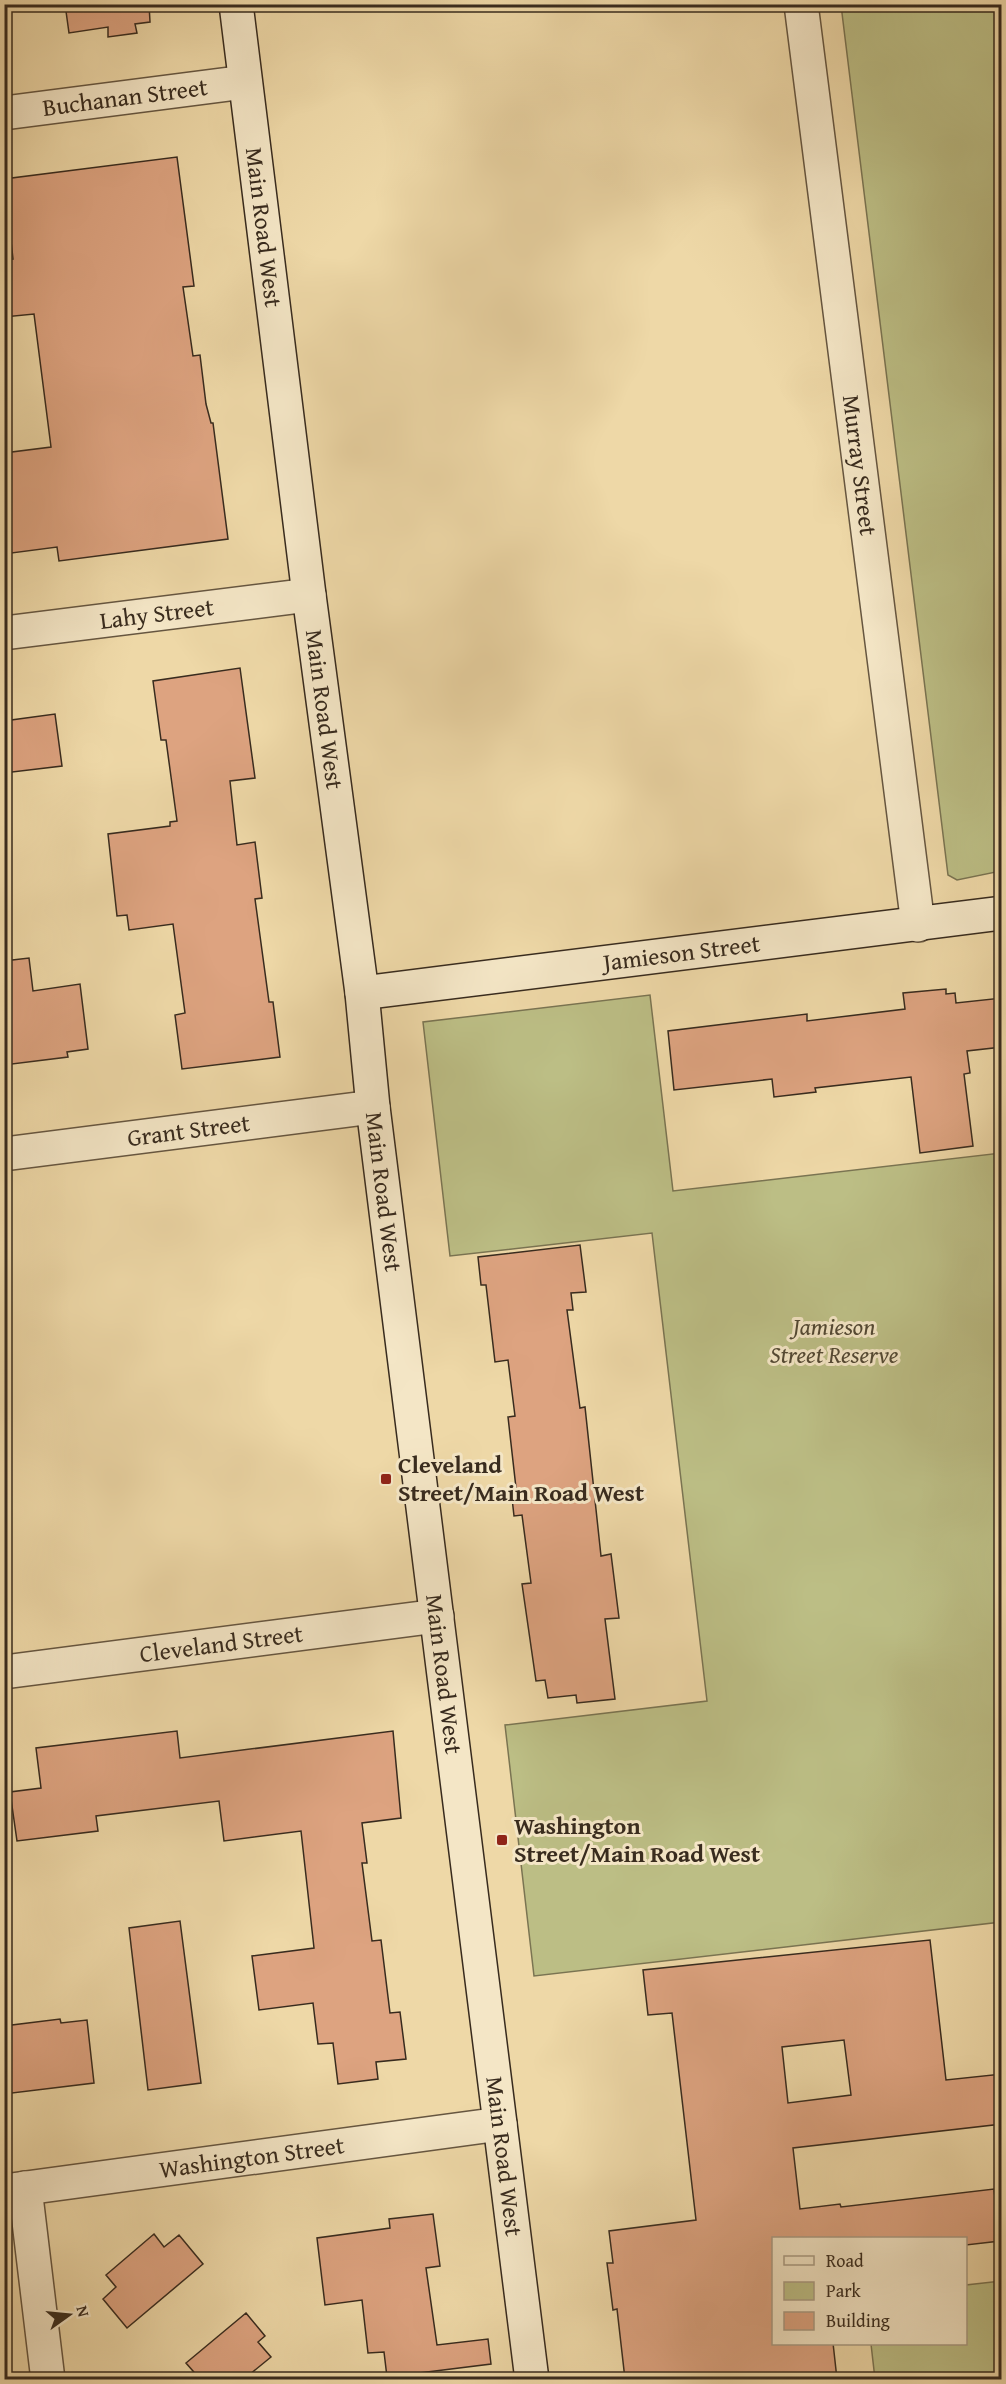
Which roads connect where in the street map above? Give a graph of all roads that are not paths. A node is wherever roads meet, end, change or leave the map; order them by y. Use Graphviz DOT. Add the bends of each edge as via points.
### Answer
graph roads {
  1 [pos="236,4"];
  2 [pos="801,4"];
  3 [pos="245,82"];
  4 [pos="4,113"];
  5 [pos="309,595"];
  6 [pos="4,633"];
  7 [pos="1002,914"];
  8 [pos="918,926"];
  9 [pos="362,993"];
  10 [pos="373,1107"];
  11 [pos="4,1154"];
  12 [pos="437,1616"];
  13 [pos="4,1672"];
  14 [pos="500,2124"];
  15 [pos="15,2190"];
  16 [pos="48,2379"];
  17 [pos="532,2379"];
  1 -- 3 [label="street, Main Road West"];
  2 -- 8 [label="street, Murray Street"];
  3 -- 4 [label="street, Buchanan Street"];
  3 -- 5 [label="street, Main Road West"];
  5 -- 6 [label="street, Lahy Street"];
  5 -- 9 [label="street, Main Road West"];
  7 -- 8 [label="street, Jamieson Street"];
  8 -- 9 [label="street, Jamieson Street"];
  9 -- 10 [label="street, Main Road West"];
  10 -- 11 [label="street, Grant Street"];
  10 -- 12 [label="street, Main Road West"];
  12 -- 13 [label="street, Cleveland Street"];
  12 -- 14 [label="street, Main Road West"];
  14 -- 15 [label="street, Washington Street"];
  14 -- 17 [label="street, Main Road West"];
  15 -- 16 [label="street"];
}
